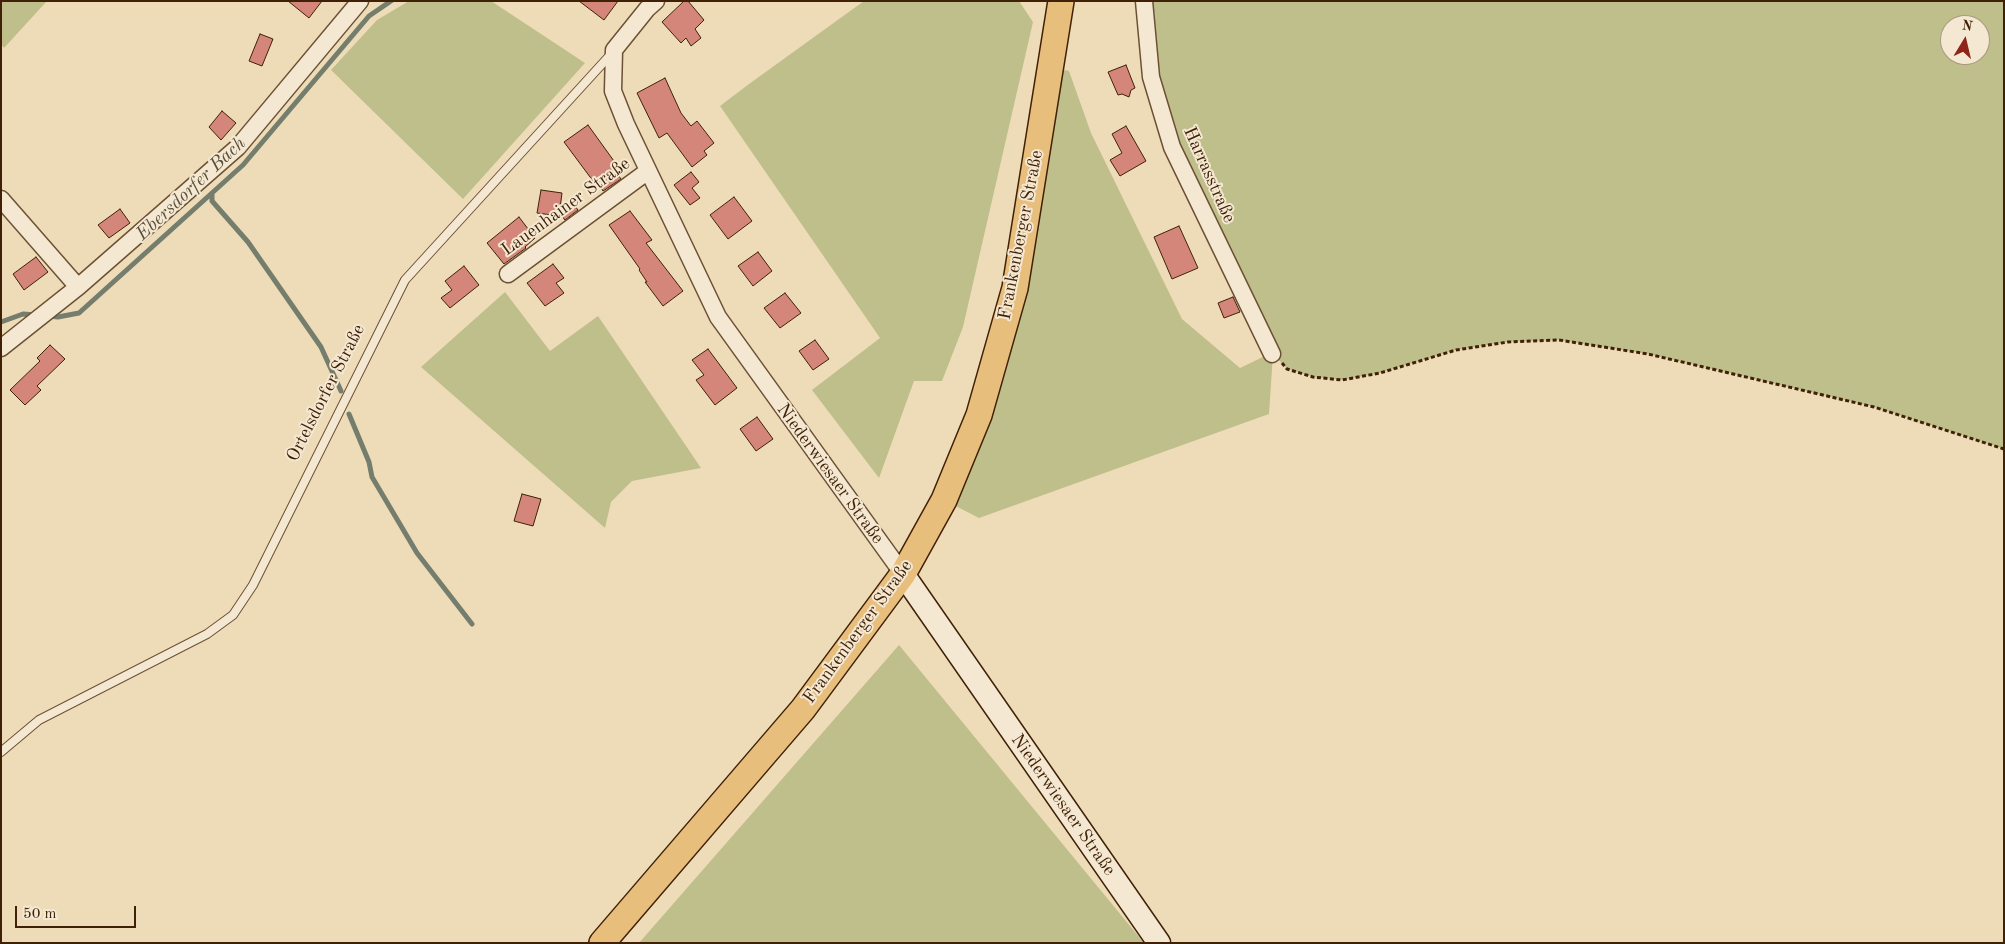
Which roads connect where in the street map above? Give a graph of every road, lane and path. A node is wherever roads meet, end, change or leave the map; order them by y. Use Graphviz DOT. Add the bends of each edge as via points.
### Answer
graph roads {
  1 [pos="360,1"];
  2 [pos="656,1"];
  3 [pos="1061,1"];
  4 [pos="1144,1"];
  5 [pos="614,50"];
  6 [pos="648,172"];
  7 [pos="1,199"];
  8 [pos="508,274"];
  9 [pos="78,287"];
  10 [pos="1,348"];
  11 [pos="1272,354"];
  12 [pos="2004,450"];
  13 [pos="903,574"];
  14 [pos="1,752"];
  15 [pos="602,943"];
  16 [pos="1159,943"];
  1 -- 9 [label="street" via="238,146"];
  2 -- 5 [label="street, Ortelsdorfer Straße"];
  3 -- 13 [label="main road, Frankenberger Straße" via="1015,288 969,439 944,500"];
  4 -- 11 [label="street, Harrasstraße" via="1151,77 1172,147"];
  5 -- 6 [label="street, Niederwiesaer Straße" via="612,91"];
  5 -- 14 [label="lane, Ortelsdorfer Straße" via="405,280 253,585 232,615 207,634 39,720"];
  6 -- 8 [label="street, Lauenhainer Straße"];
  6 -- 13 [label="street, Niederwiesaer Straße" via="718,317"];
  7 -- 9 [label="street"];
  9 -- 10 [label="street"];
  11 -- 12 [label="path" via="1287,369 1313,377 1342,380 1380,374 1456,350 1508,342 1559,340 1648,354 1874,407"];
  13 -- 15 [label="main road, Frankenberger Straße" via="803,709"];
  13 -- 16 [label="main road, Niederwiesaer Straße"];
}
